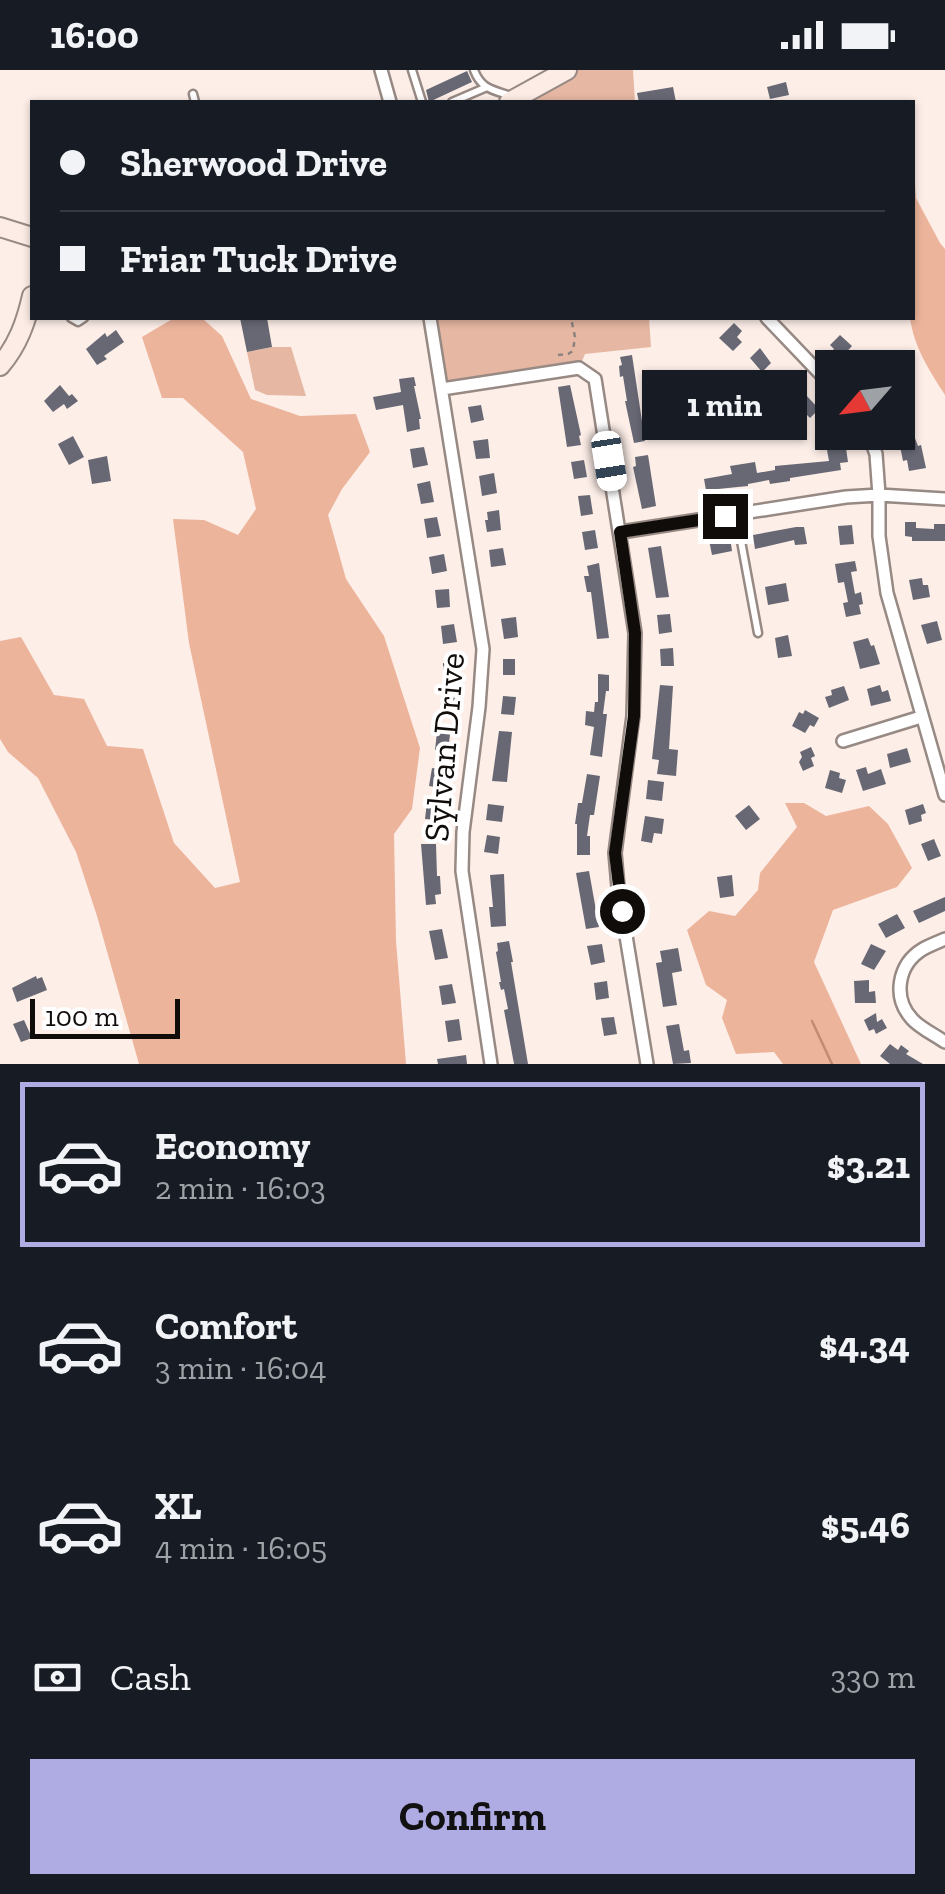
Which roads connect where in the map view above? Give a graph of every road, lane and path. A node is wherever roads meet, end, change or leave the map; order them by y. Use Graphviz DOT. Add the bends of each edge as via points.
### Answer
graph roads {
  1 [pos="382,70"];
  2 [pos="412,70"];
  3 [pos="474,70"];
  4 [pos="567,70"];
  5 [pos="487,87"];
  6 [pos="390,100"];
  7 [pos="421,100"];
  8 [pos="457,100"];
  9 [pos="513,100"];
  10 [pos="0,227"];
  11 [pos="30,236"];
  12 [pos="30,308"];
  13 [pos="430,320"];
  14 [pos="571,320"];
  15 [pos="769,320"];
  16 [pos="558,355"];
  17 [pos="0,366"];
  18 [pos="815,368"];
  19 [pos="442,390"];
  20 [pos="875,450"];
  21 [pos="879,495"];
  22 [pos="945,499"];
  23 [pos="736,514"];
  24 [pos="620,532"];
  25 [pos="758,633"];
  26 [pos="921,717"];
  27 [pos="843,741"];
  28 [pos="945,795"];
  29 [pos="945,939"];
  30 [pos="945,1042"];
  31 [pos="491,1064"];
  32 [pos="647,1064"];
  1 -- 6 [label="street"];
  2 -- 7 [label="lane"];
  3 -- 5 [label="lane"];
  4 -- 9 [label="main road"];
  5 -- 8 [label="lane"];
  5 -- 9 [label="lane"];
  10 -- 11 [label="main road"];
  12 -- 17 [label="main road"];
  13 -- 19 [label="street, Sylvan Drive"];
  14 -- 16 [label="path" via="573,350"];
  15 -- 18 [label="street"];
  19 -- 24 [label="street" via="579,368 589,373 598,390"];
  19 -- 31 [label="street, Sylvan Drive" via="483,649 462,871"];
  20 -- 21 [label="street"];
  21 -- 22 [label="street"];
  21 -- 23 [label="street"];
  21 -- 26 [label="street" via="887,593"];
  23 -- 24 [label="street"];
  23 -- 25 [label="lane"];
  24 -- 32 [label="street" via="635,678 615,853"];
  26 -- 27 [label="street"];
  26 -- 28 [label="street"];
  29 -- 30 [label="street" via="910,960 900,994 910,1018"];
}
